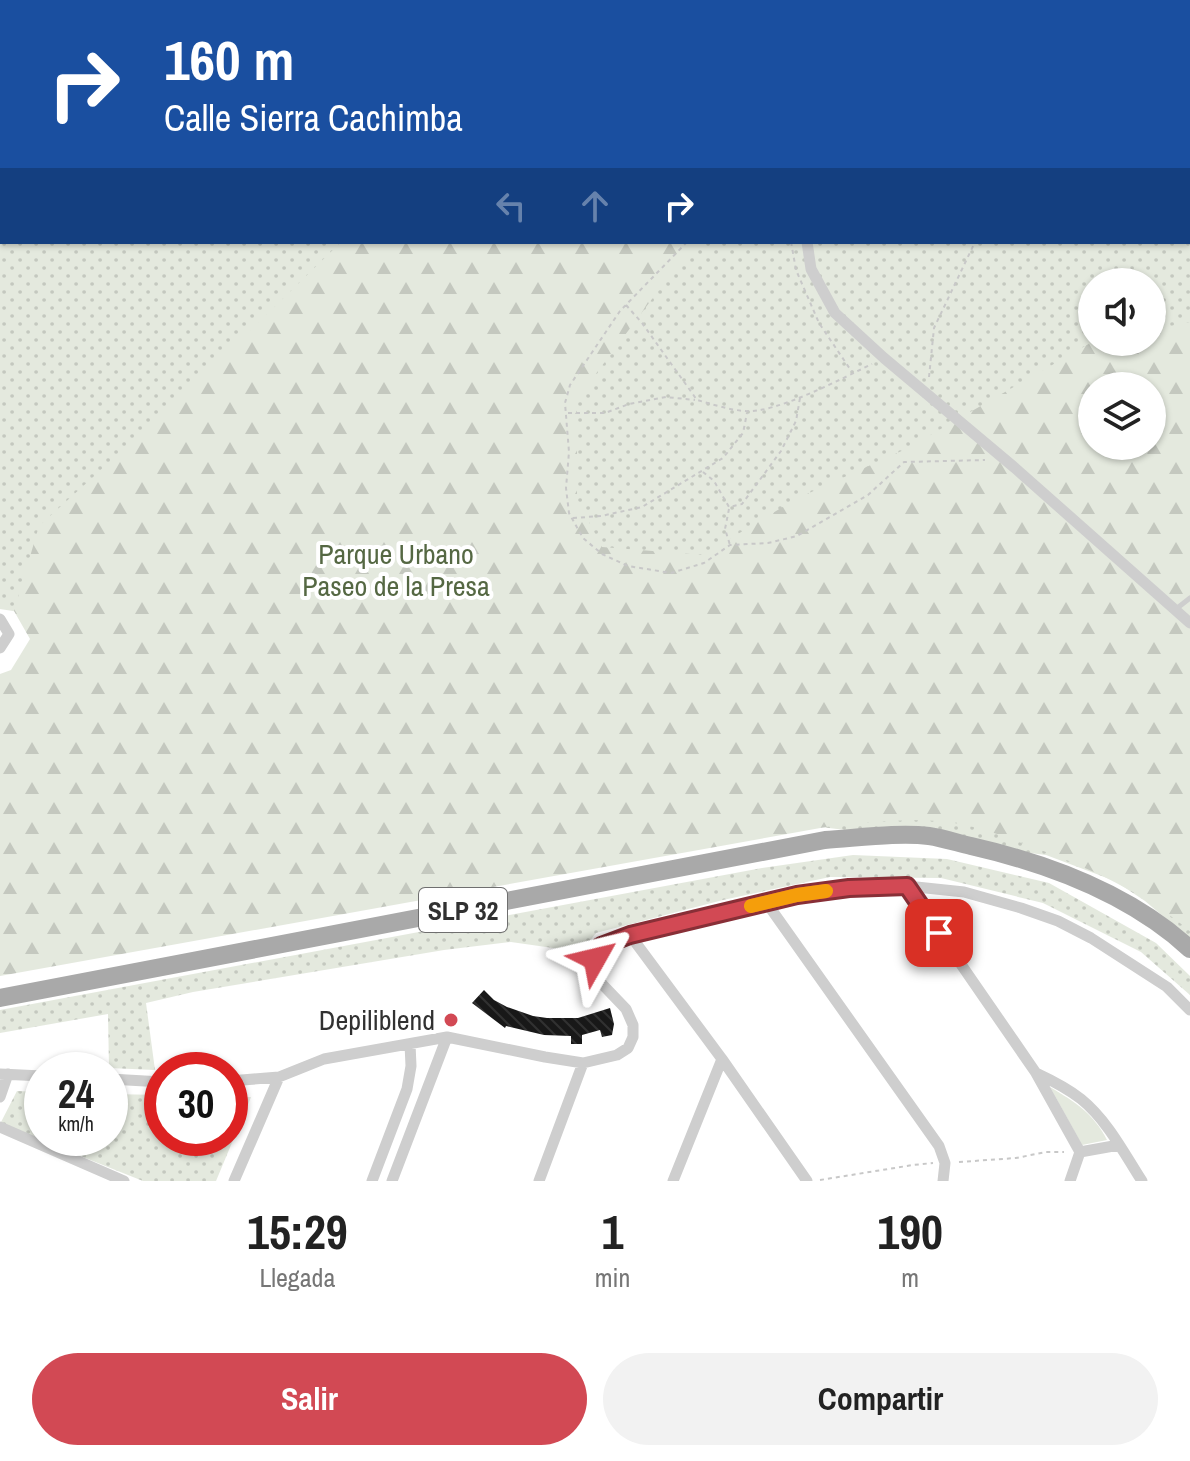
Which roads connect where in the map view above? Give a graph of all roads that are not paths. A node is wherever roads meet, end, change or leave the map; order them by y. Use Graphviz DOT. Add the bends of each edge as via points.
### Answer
graph roads {
  1 [pos="807,244"];
  2 [pos="1190,598"];
  3 [pos="1175,610"];
  4 [pos="0,619"];
  5 [pos="1190,623"];
  6 [pos="0,648"];
  7 [pos="907,886"];
  8 [pos="766,902"];
  9 [pos="630,935"];
  10 [pos="1190,949"];
  11 [pos="0,998"];
  12 [pos="1190,1010"];
  13 [pos="447,1037"];
  14 [pos="410,1044"];
  15 [pos="722,1059"];
  16 [pos="583,1063"];
  17 [pos="1036,1073"];
  18 [pos="4,1074"];
  19 [pos="24,1075"];
  20 [pos="279,1077"];
  21 [pos="409,1077"];
  22 [pos="431,1078"];
  23 [pos="248,1080"];
  24 [pos="0,1097"];
  25 [pos="0,1127"];
  26 [pos="1119,1145"];
  27 [pos="1080,1152"];
  28 [pos="106,1178"];
  29 [pos="124,1181"];
  30 [pos="234,1181"];
  31 [pos="372,1181"];
  32 [pos="392,1181"];
  33 [pos="539,1181"];
  34 [pos="673,1181"];
  35 [pos="807,1181"];
  36 [pos="943,1181"];
  37 [pos="1070,1181"];
  38 [pos="1142,1181"];
  1 -- 3 [label="street" via="811,269 835,313"];
  2 -- 3 [label="lane"];
  3 -- 5 [label="street"];
  4 -- 6 [label="street" via="9,634"];
  7 -- 8 [label="street" via="849,888"];
  7 -- 12 [label="street" via="964,892 1058,921 1167,987"];
  7 -- 17 [label="street"];
  8 -- 9 [label="street"];
  8 -- 36 [label="street" via="939,1146 945,1163"];
  9 -- 15 [label="street"];
  9 -- 16 [label="street" via="601,946 595,959 602,984 626,1009 633,1037 617,1055"];
  10 -- 11 [label="main road, SLP 32" via="1113,894 1048,868 928,836 887,837 825,840"];
  13 -- 14 [label="street"];
  13 -- 16 [label="street"];
  13 -- 22 [label="street"];
  14 -- 20 [label="street" via="324,1059"];
  14 -- 21 [label="street"];
  15 -- 34 [label="street"];
  15 -- 35 [label="street"];
  16 -- 33 [label="street"];
  17 -- 26 [label="street" via="1082,1099"];
  17 -- 27 [label="street"];
  18 -- 19 [label="street"];
  18 -- 24 [label="street"];
  20 -- 23 [label="street"];
  20 -- 30 [label="street"];
  21 -- 22 [label="street" via="422,1084"];
  21 -- 31 [label="street"];
  22 -- 32 [label="street"];
  25 -- 28 [label="street"];
  26 -- 27 [label="street"];
  26 -- 38 [label="street"];
  27 -- 37 [label="street"];
  28 -- 29 [label="street"];
}
